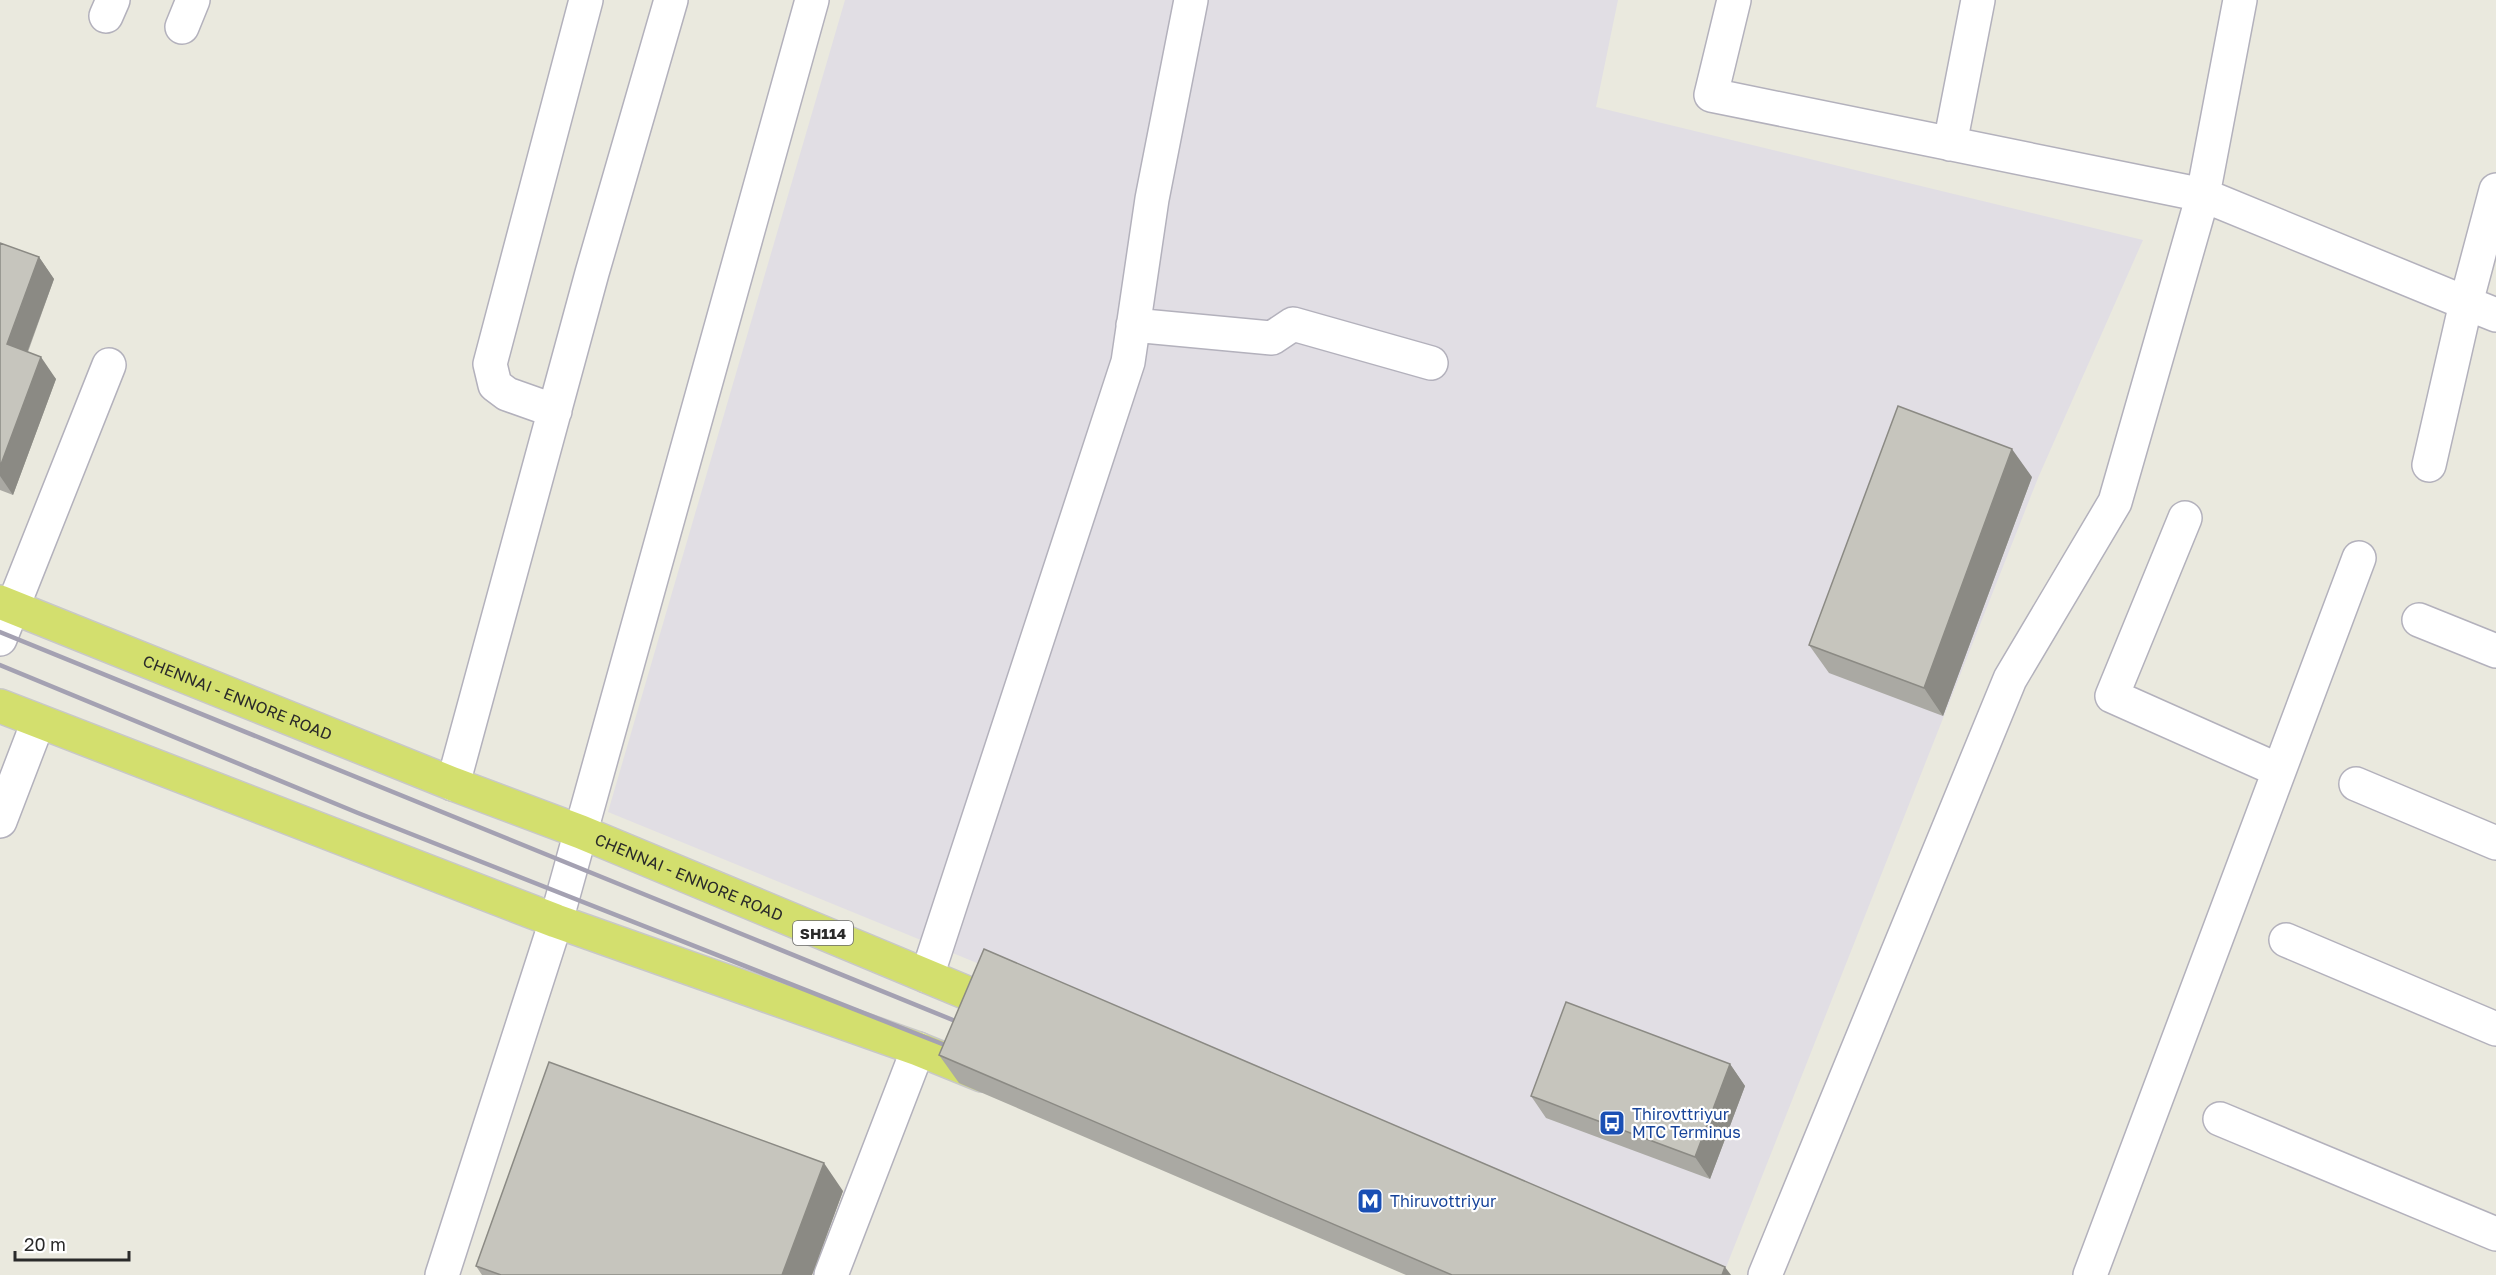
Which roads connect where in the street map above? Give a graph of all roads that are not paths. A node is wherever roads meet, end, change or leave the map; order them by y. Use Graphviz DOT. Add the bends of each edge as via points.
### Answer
graph roads {
  1 [pos="586,0"];
  2 [pos="671,0"];
  3 [pos="813,0"];
  4 [pos="1191,0"];
  5 [pos="1734,0"];
  6 [pos="1978,0"];
  7 [pos="2240,0"];
  8 [pos="1950,144"];
  9 [pos="2496,190"];
  10 [pos="2203,195"];
  11 [pos="2466,303"];
  12 [pos="2496,315"];
  13 [pos="1133,325"];
  14 [pos="1431,363"];
  15 [pos="109,365"];
  16 [pos="555,411"];
  17 [pos="2428,465"];
  18 [pos="2185,518"];
  19 [pos="2359,558"];
  20 [pos="6,605"];
  21 [pos="2419,620"];
  22 [pos="0,639"];
  23 [pos="2496,651"];
  24 [pos="0,706"];
  25 [pos="38,722"];
  26 [pos="2278,770"];
  27 [pos="453,784"];
  28 [pos="2356,784"];
  29 [pos="0,821"];
  30 [pos="580,832"];
  31 [pos="2496,843"];
  32 [pos="556,921"];
  33 [pos="2286,940"];
  34 [pos="927,976"];
  35 [pos="1040,1023"];
  36 [pos="2496,1029"];
  37 [pos="918,1049"];
  38 [pos="1007,1086"];
  39 [pos="2220,1119"];
  40 [pos="2496,1234"];
  41 [pos="442,1275"];
  42 [pos="831,1275"];
  43 [pos="1765,1275"];
  44 [pos="2090,1275"];
  1 -- 16 [label="street" via="490,364 495,385 507,394"];
  2 -- 16 [label="street"];
  3 -- 30 [label="street"];
  4 -- 13 [label="street" via="1152,199"];
  5 -- 8 [label="street" via="1711,95"];
  6 -- 8 [label="street"];
  7 -- 10 [label="street"];
  8 -- 10 [label="street"];
  9 -- 11 [label="street"];
  10 -- 11 [label="street"];
  10 -- 43 [label="street" via="2115,502 2010,679"];
  11 -- 12 [label="street"];
  11 -- 17 [label="street"];
  13 -- 14 [label="street" via="1272,338 1293,324"];
  13 -- 34 [label="street" via="1128,362"];
  15 -- 20 [label="street"];
  16 -- 27 [label="street"];
  18 -- 26 [label="street" via="2112,696"];
  19 -- 26 [label="street"];
  20 -- 22 [label="street"];
  20 -- 27 [label="main road, CHENNAI - ENNORE ROAD / SH114"];
  21 -- 23 [label="street"];
  24 -- 25 [label="main road"];
  25 -- 29 [label="street"];
  25 -- 32 [label="main road"];
  26 -- 44 [label="street"];
  27 -- 30 [label="main road, CHENNAI - ENNORE ROAD / SH114"];
  28 -- 31 [label="street"];
  30 -- 32 [label="street"];
  30 -- 34 [label="main road, CHENNAI - ENNORE ROAD / SH114"];
  32 -- 37 [label="main road"];
  32 -- 41 [label="street"];
  33 -- 36 [label="street"];
  34 -- 35 [label="main road, CHENNAI - ENNORE ROAD / SH114"];
  37 -- 38 [label="main road"];
  37 -- 42 [label="street"];
  39 -- 40 [label="street"];
}
